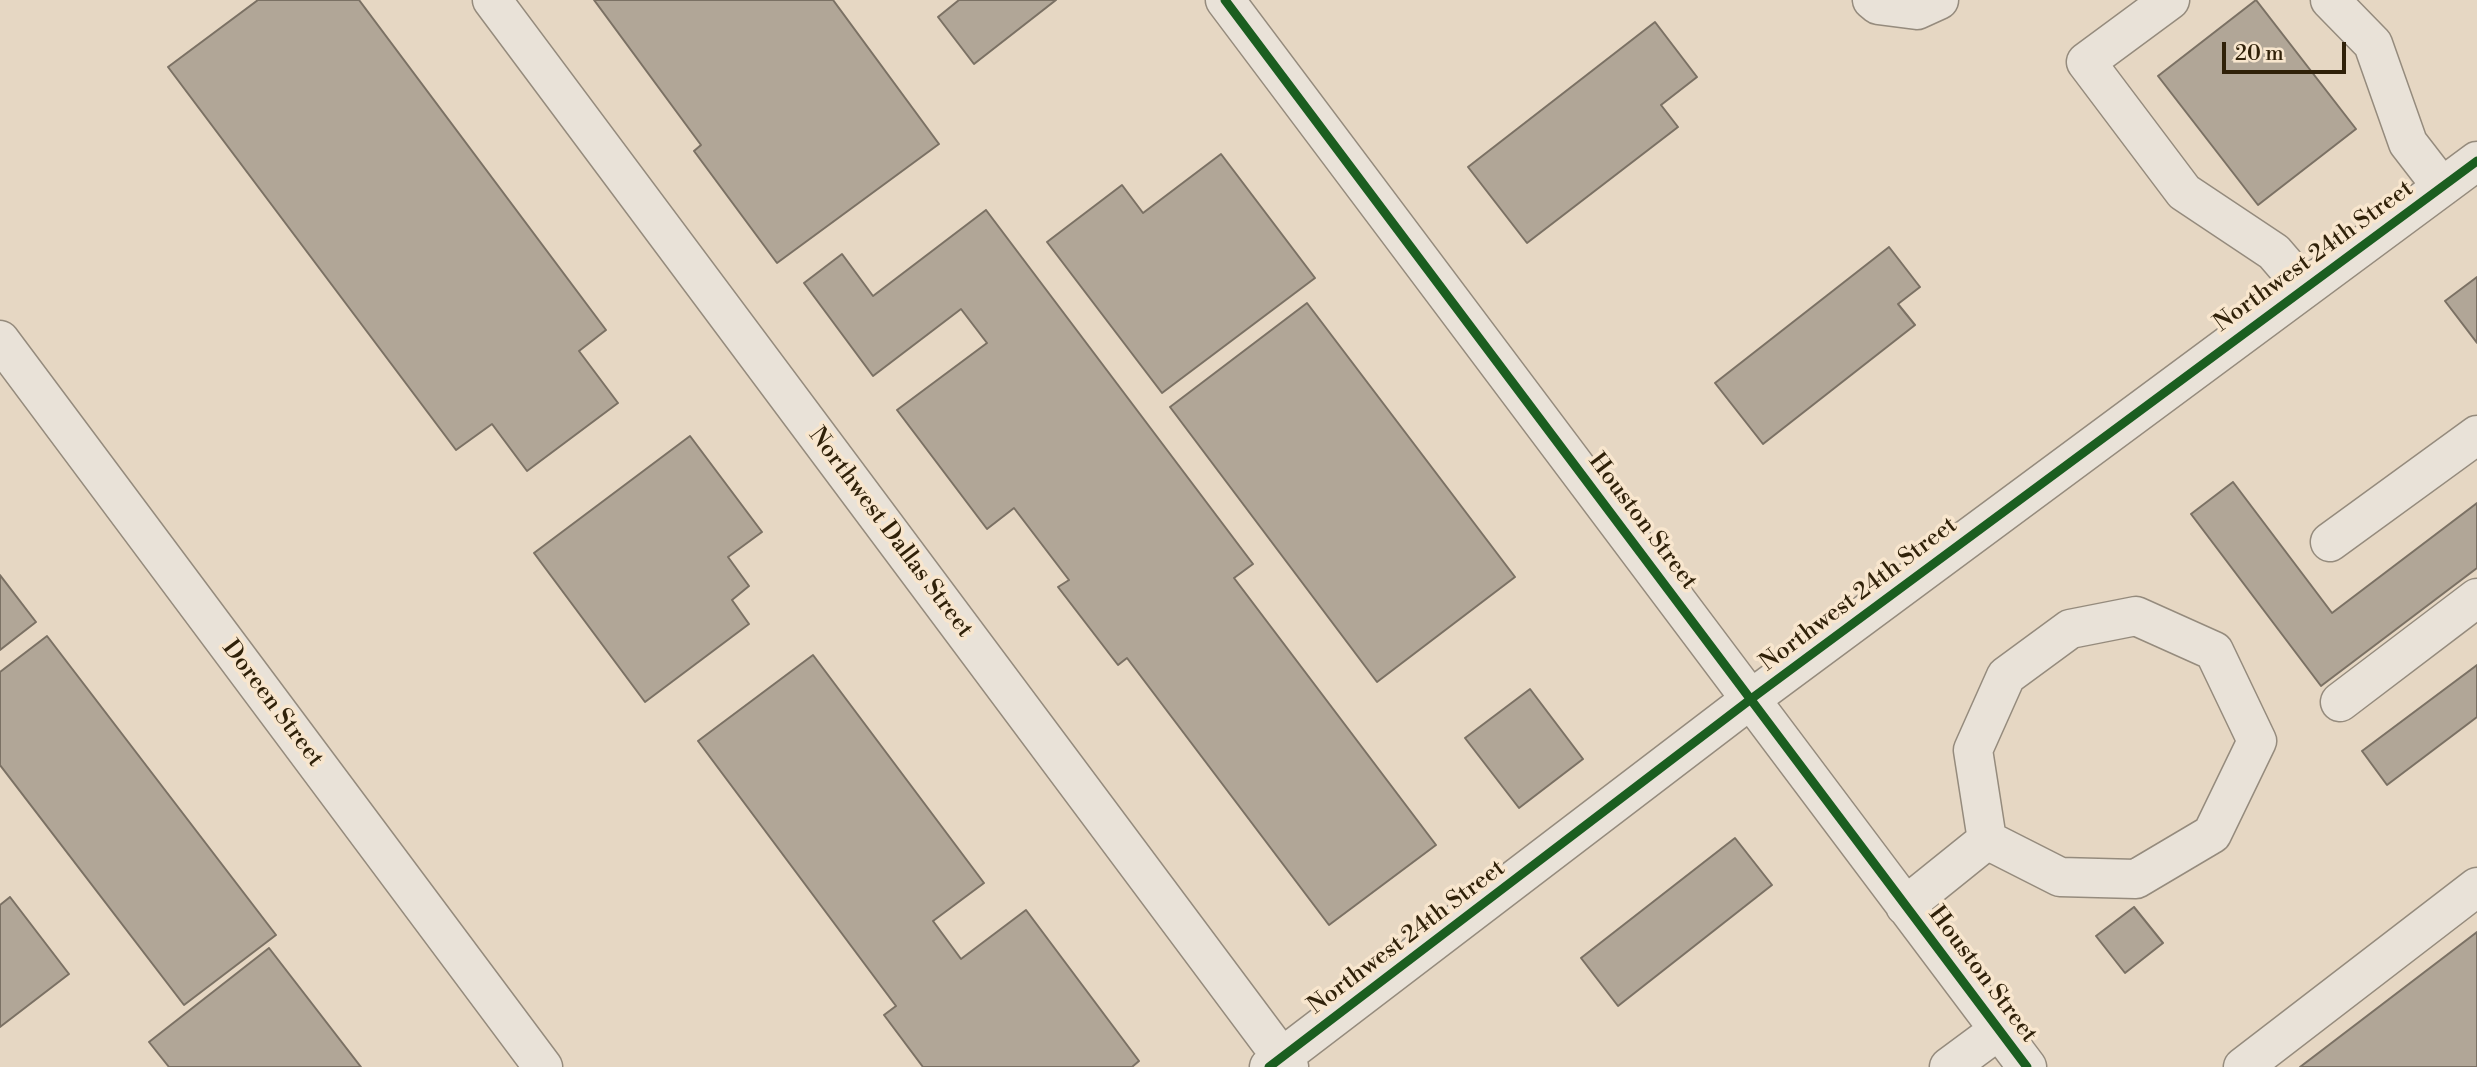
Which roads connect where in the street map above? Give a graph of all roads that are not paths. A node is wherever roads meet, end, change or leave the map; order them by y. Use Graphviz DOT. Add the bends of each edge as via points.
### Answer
graph roads {
  1 [pos="492,0"];
  2 [pos="1225,0"];
  3 [pos="1872,0"];
  4 [pos="1939,0"];
  5 [pos="2170,0"];
  6 [pos="2330,0"];
  7 [pos="2477,161"];
  8 [pos="2442,187"];
  9 [pos="2305,288"];
  10 [pos="0,340"];
  11 [pos="2477,435"];
  12 [pos="2330,542"];
  13 [pos="2477,598"];
  14 [pos="1751,699"];
  15 [pos="2340,702"];
  16 [pos="1987,840"];
  17 [pos="2477,887"];
  18 [pos="1905,906"];
  19 [pos="1999,1030"];
  20 [pos="1280,1064"];
  21 [pos="544,1067"];
  22 [pos="1949,1067"];
  23 [pos="2026,1067"];
  24 [pos="2243,1067"];
  1 -- 20 [label="street, Northwest Dallas Street"];
  2 -- 14 [label="street, Houston Street"];
  3 -- 4 [label="street" via="1878,5 1917,10"];
  5 -- 9 [label="street" via="2086,62 2184,192 2274,251"];
  6 -- 8 [label="street" via="2373,44 2408,143"];
  7 -- 8 [label="street, Northwest 24th Street"];
  8 -- 9 [label="street, Northwest 24th Street"];
  9 -- 14 [label="street, Northwest 24th Street"];
  10 -- 21 [label="street, Doreen Street"];
  11 -- 12 [label="street"];
  13 -- 15 [label="street"];
  14 -- 18 [label="street, Houston Street"];
  14 -- 20 [label="street, Northwest 24th Street"];
  16 -- 16 [label="street" via="1973,750 2006,676 2070,629 2136,616 2214,652 2257,741 2212,834 2136,879 2060,877"];
  16 -- 18 [label="street"];
  17 -- 24 [label="street"];
  18 -- 19 [label="street, Houston Street"];
  19 -- 22 [label="street"];
  19 -- 23 [label="street, Houston Street"];
}
